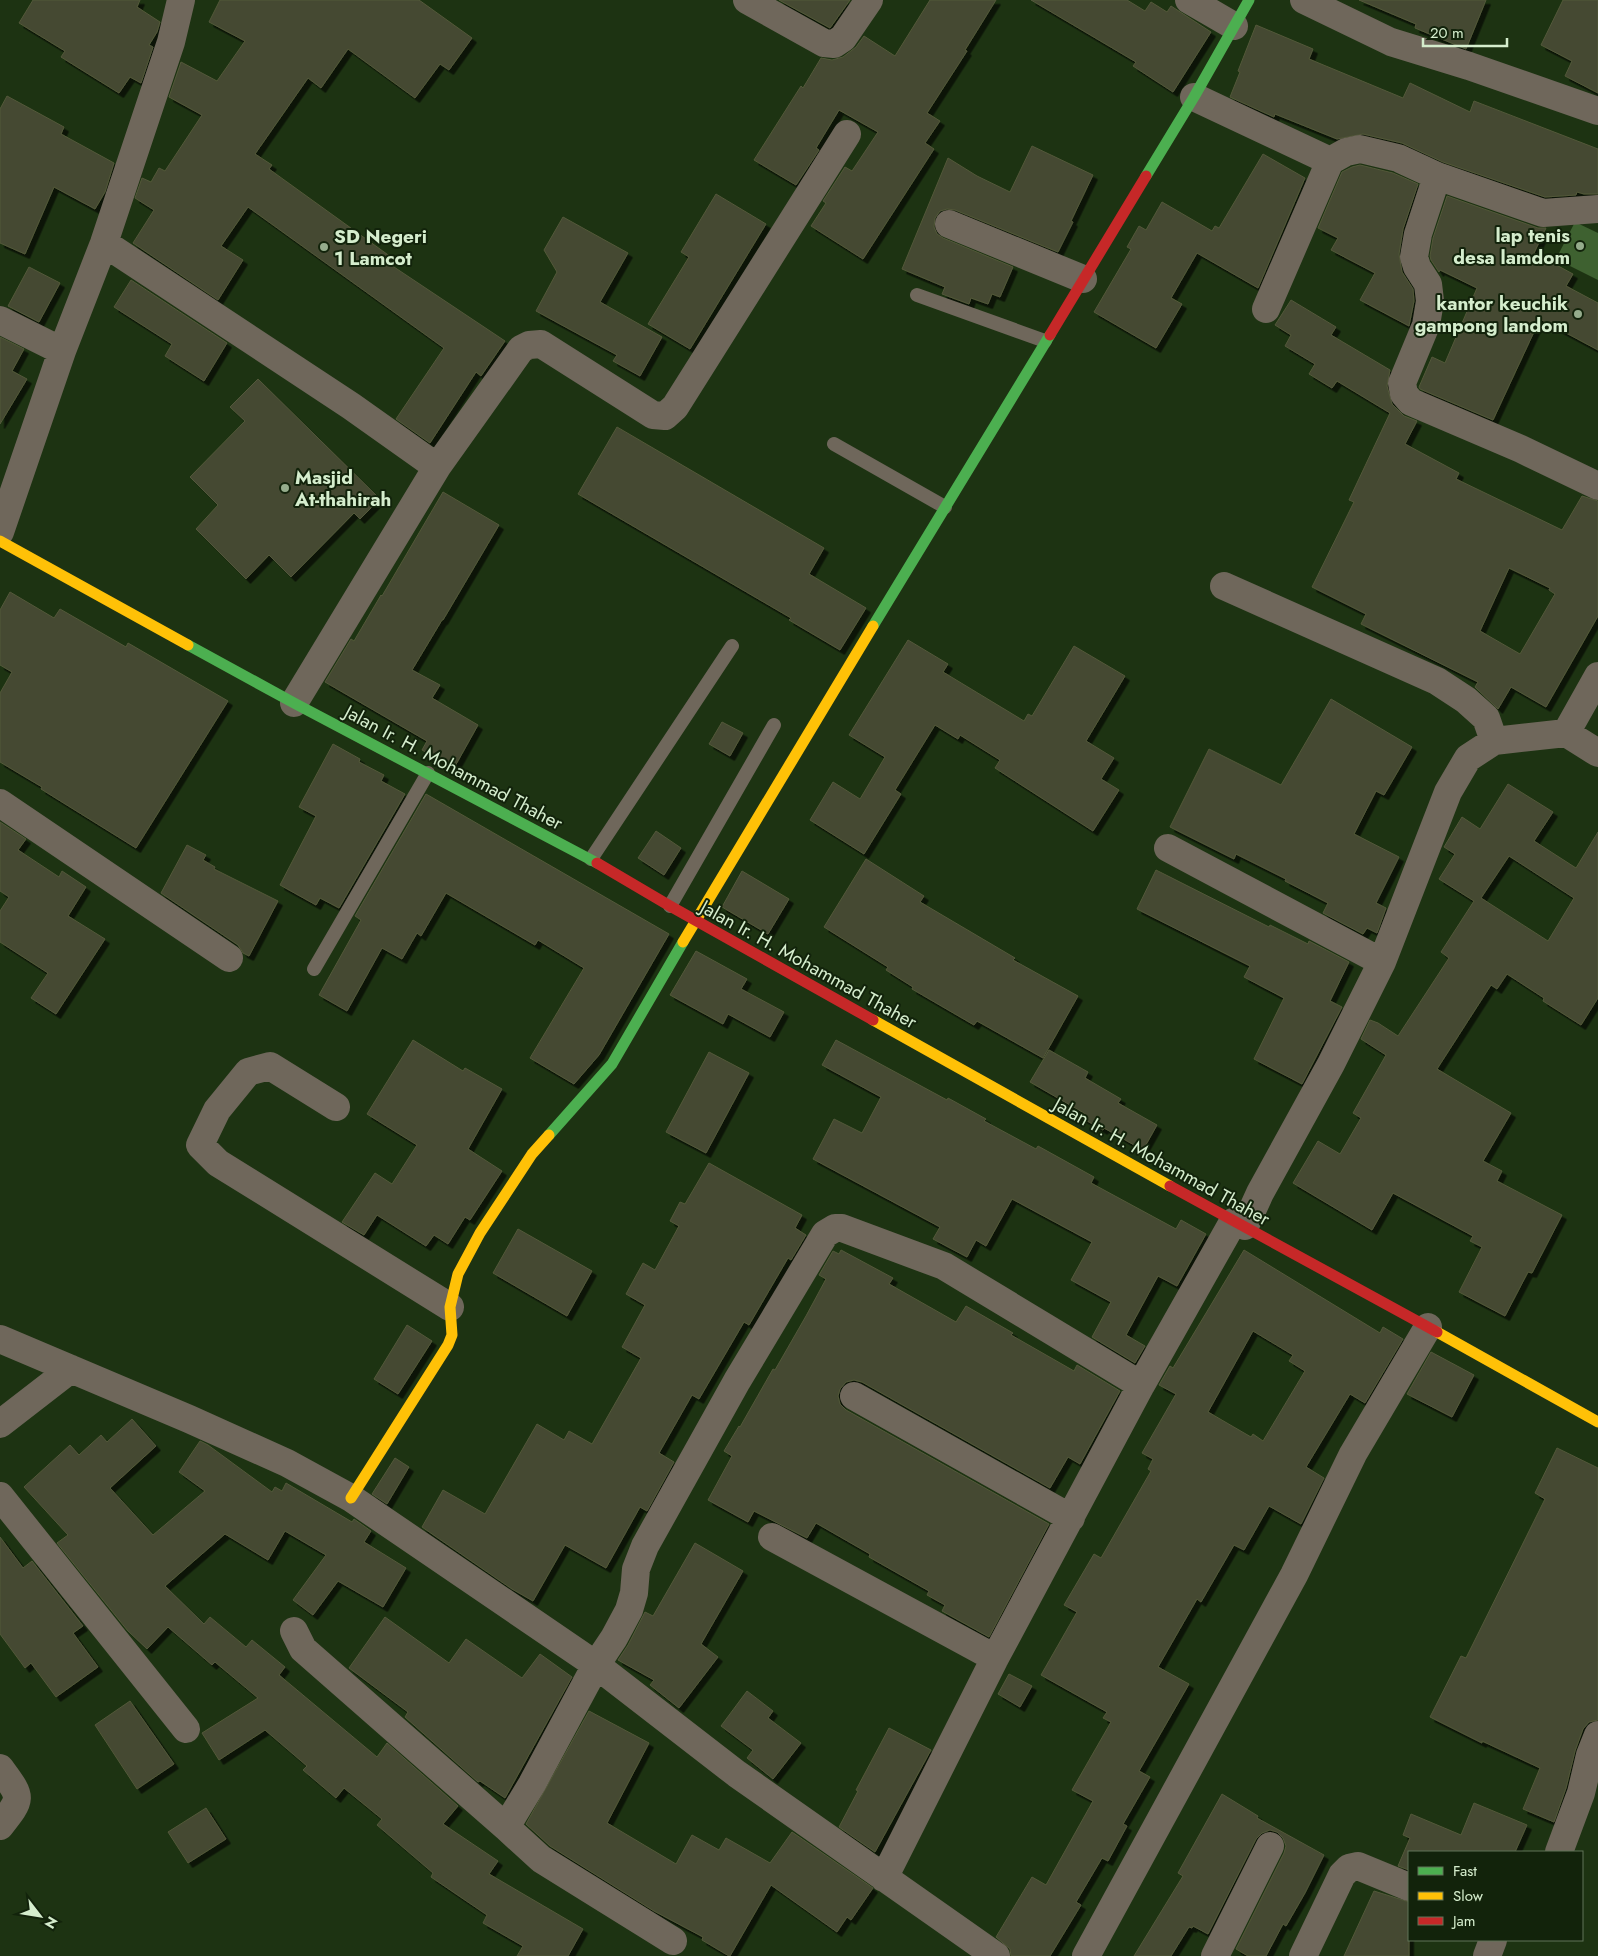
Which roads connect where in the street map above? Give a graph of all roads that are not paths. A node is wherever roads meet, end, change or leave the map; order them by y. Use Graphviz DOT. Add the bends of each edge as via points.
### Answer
graph roads {
  1 [pos="181,0"];
  2 [pos="747,0"];
  3 [pos="869,0"];
  4 [pos="1189,0"];
  5 [pos="1249,0"];
  6 [pos="1304,0"];
  7 [pos="1234,26"];
  8 [pos="1194,98"];
  9 [pos="1598,111"];
  10 [pos="847,134"];
  11 [pos="1330,161"];
  12 [pos="1437,176"];
  13 [pos="1598,209"];
  14 [pos="949,224"];
  15 [pos="104,243"];
  16 [pos="1083,279"];
  17 [pos="918,295"];
  18 [pos="1266,308"];
  19 [pos="0,320"];
  20 [pos="1045,341"];
  21 [pos="62,351"];
  22 [pos="834,444"];
  23 [pos="437,467"];
  24 [pos="1598,486"];
  25 [pos="945,507"];
  26 [pos="0,532"];
  27 [pos="0,541"];
  28 [pos="1224,586"];
  29 [pos="732,646"];
  30 [pos="1598,676"];
  31 [pos="294,703"];
  32 [pos="774,726"];
  33 [pos="1566,733"];
  34 [pos="1494,741"];
  35 [pos="1598,753"];
  36 [pos="428,773"];
  37 [pos="0,803"];
  38 [pos="1168,848"];
  39 [pos="591,859"];
  40 [pos="670,906"];
  41 [pos="696,920"];
  42 [pos="229,958"];
  43 [pos="1382,962"];
  44 [pos="314,969"];
  45 [pos="336,1107"];
  46 [pos="1239,1224"];
  47 [pos="450,1307"];
  48 [pos="1428,1327"];
  49 [pos="0,1339"];
  50 [pos="71,1369"];
  51 [pos="1141,1385"];
  52 [pos="854,1396"];
  53 [pos="1598,1422"];
  54 [pos="0,1424"];
  55 [pos="0,1496"];
  56 [pos="351,1498"];
  57 [pos="1070,1518"];
  58 [pos="772,1537"];
  59 [pos="294,1631"];
  60 [pos="995,1658"];
  61 [pos="596,1665"];
  62 [pos="186,1729"];
  63 [pos="1598,1735"];
  64 [pos="0,1768"];
  65 [pos="0,1826"];
  66 [pos="506,1827"];
  67 [pos="1270,1846"];
  68 [pos="1559,1851"];
  69 [pos="884,1878"];
  70 [pos="1408,1887"];
  71 [pos="673,1941"];
  72 [pos="1493,1941"];
  73 [pos="996,1956"];
  74 [pos="1086,1956"];
  75 [pos="1215,1956"];
  76 [pos="1303,1956"];
  77 [pos="1487,1956"];
  1 -- 15 [label="street" via="171,42"];
  2 -- 3 [label="street" via="824,43 834,44 843,38"];
  4 -- 7 [label="street"];
  5 -- 7 [label="main road"];
  6 -- 9 [label="street" via="1391,42"];
  7 -- 8 [label="main road"];
  8 -- 11 [label="street"];
  8 -- 16 [label="main road"];
  10 -- 23 [label="street" via="686,390 665,416 652,415 541,344 529,345 521,349"];
  11 -- 12 [label="street" via="1360,149 1398,158"];
  11 -- 18 [label="street"];
  12 -- 13 [label="street" via="1543,214"];
  12 -- 24 [label="street" via="1414,257 1428,284 1430,301 1426,325 1402,383 1404,394 1411,402"];
  14 -- 16 [label="street"];
  15 -- 21 [label="street"];
  15 -- 23 [label="street" via="351,406"];
  16 -- 20 [label="main road"];
  17 -- 20 [label="lane"];
  19 -- 21 [label="street"];
  20 -- 25 [label="main road"];
  21 -- 26 [label="street"];
  22 -- 25 [label="lane"];
  23 -- 31 [label="street"];
  25 -- 41 [label="main road"];
  27 -- 31 [label="main road, Jalan Ir. H. Mohammad Thaher"];
  28 -- 34 [label="street" via="1437,681 1486,718"];
  29 -- 39 [label="lane"];
  30 -- 33 [label="street"];
  31 -- 36 [label="main road, Jalan Ir. H. Mohammad Thaher"];
  32 -- 40 [label="lane"];
  33 -- 34 [label="street"];
  33 -- 35 [label="street"];
  34 -- 43 [label="street" via="1468,758 1448,792"];
  36 -- 39 [label="main road, Jalan Ir. H. Mohammad Thaher"];
  36 -- 44 [label="lane"];
  37 -- 42 [label="street"];
  38 -- 43 [label="street"];
  39 -- 40 [label="main road, Jalan Ir. H. Mohammad Thaher"];
  40 -- 41 [label="main road, Jalan Ir. H. Mohammad Thaher"];
  41 -- 46 [label="main road, Jalan Ir. H. Mohammad Thaher"];
  41 -- 47 [label="main road" via="612,1064 532,1154 480,1233 458,1274"];
  43 -- 46 [label="street" via="1332,1064 1260,1193"];
  45 -- 47 [label="street" via="270,1066 248,1072 217,1110 200,1145 218,1163"];
  46 -- 48 [label="main road, Jalan Ir. H. Mohammad Thaher"];
  46 -- 51 [label="street"];
  47 -- 56 [label="main road" via="452,1330 448,1345"];
  48 -- 53 [label="main road, Jalan Ir. H. Mohammad Thaher"];
  48 -- 74 [label="street" via="1353,1454 1294,1575"];
  49 -- 50 [label="street"];
  50 -- 54 [label="street"];
  50 -- 56 [label="street" via="287,1463"];
  51 -- 57 [label="street"];
  51 -- 61 [label="street" via="944,1266 835,1228 818,1244 737,1381 646,1546 636,1569 634,1593 628,1610"];
  52 -- 57 [label="street"];
  55 -- 62 [label="street"];
  56 -- 61 [label="street"];
  57 -- 60 [label="street"];
  58 -- 60 [label="street"];
  59 -- 66 [label="street" via="303,1649"];
  60 -- 69 [label="street"];
  61 -- 66 [label="street"];
  61 -- 69 [label="street" via="737,1774"];
  63 -- 68 [label="street"];
  64 -- 65 [label="street" via="18,1796 17,1805"];
  66 -- 71 [label="street" via="541,1859"];
  67 -- 75 [label="street"];
  69 -- 73 [label="street"];
  70 -- 76 [label="street" via="1358,1866 1349,1868 1342,1875"];
  72 -- 77 [label="street"];
}
